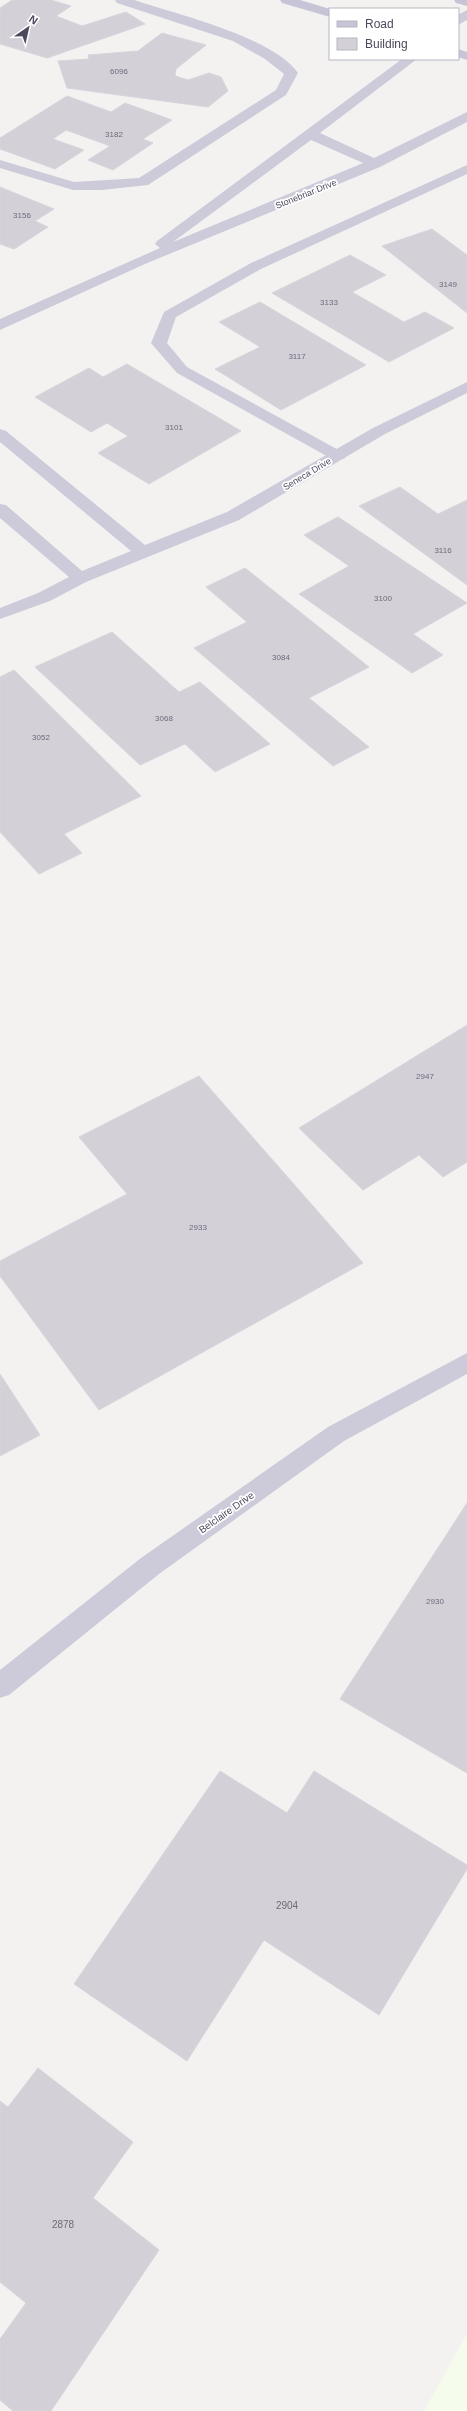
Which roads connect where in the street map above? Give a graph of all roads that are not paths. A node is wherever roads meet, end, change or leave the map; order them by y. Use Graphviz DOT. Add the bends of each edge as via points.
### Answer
graph roads {
  1 [pos="121,0"];
  2 [pos="286,0"];
  3 [pos="460,0"];
  4 [pos="467,2"];
  5 [pos="329,14"];
  6 [pos="467,14"];
  7 [pos="459,20"];
  8 [pos="409,60"];
  9 [pos="467,116"];
  10 [pos="310,134"];
  11 [pos="0,164"];
  12 [pos="375,164"];
  13 [pos="467,169"];
  14 [pos="140,261"];
  15 [pos="0,325"];
  16 [pos="467,387"];
  17 [pos="0,434"];
  18 [pos="338,456"];
  19 [pos="0,509"];
  20 [pos="143,552"];
  21 [pos="80,578"];
  22 [pos="0,614"];
  23 [pos="467,1363"];
  24 [pos="0,1686"];
  1 -- 11 [label="street" via="238,38 270,56 290,73 282,92 143,182 73,186"];
  2 -- 5 [label="main road"];
  3 -- 4 [label="main road"];
  6 -- 7 [label="street"];
  8 -- 10 [label="street, Stonebriar Drive"];
  9 -- 12 [label="street, Stonebriar Drive"];
  10 -- 12 [label="street"];
  10 -- 14 [label="street, Stonebriar Drive" via="269,162"];
  12 -- 14 [label="street, Stonebriar Drive"];
  13 -- 18 [label="street" via="256,266 169,315 159,343 182,370"];
  14 -- 15 [label="street, Stonebriar Drive"];
  16 -- 18 [label="street, Seneca Drive" via="379,431"];
  17 -- 20 [label="street"];
  18 -- 20 [label="street, Seneca Drive" via="233,516"];
  19 -- 21 [label="street"];
  20 -- 21 [label="street, Seneca Drive"];
  21 -- 22 [label="street, Seneca Drive" via="44,597"];
  23 -- 24 [label="street, Belclaire Drive" via="336,1434 150,1566"];
}
